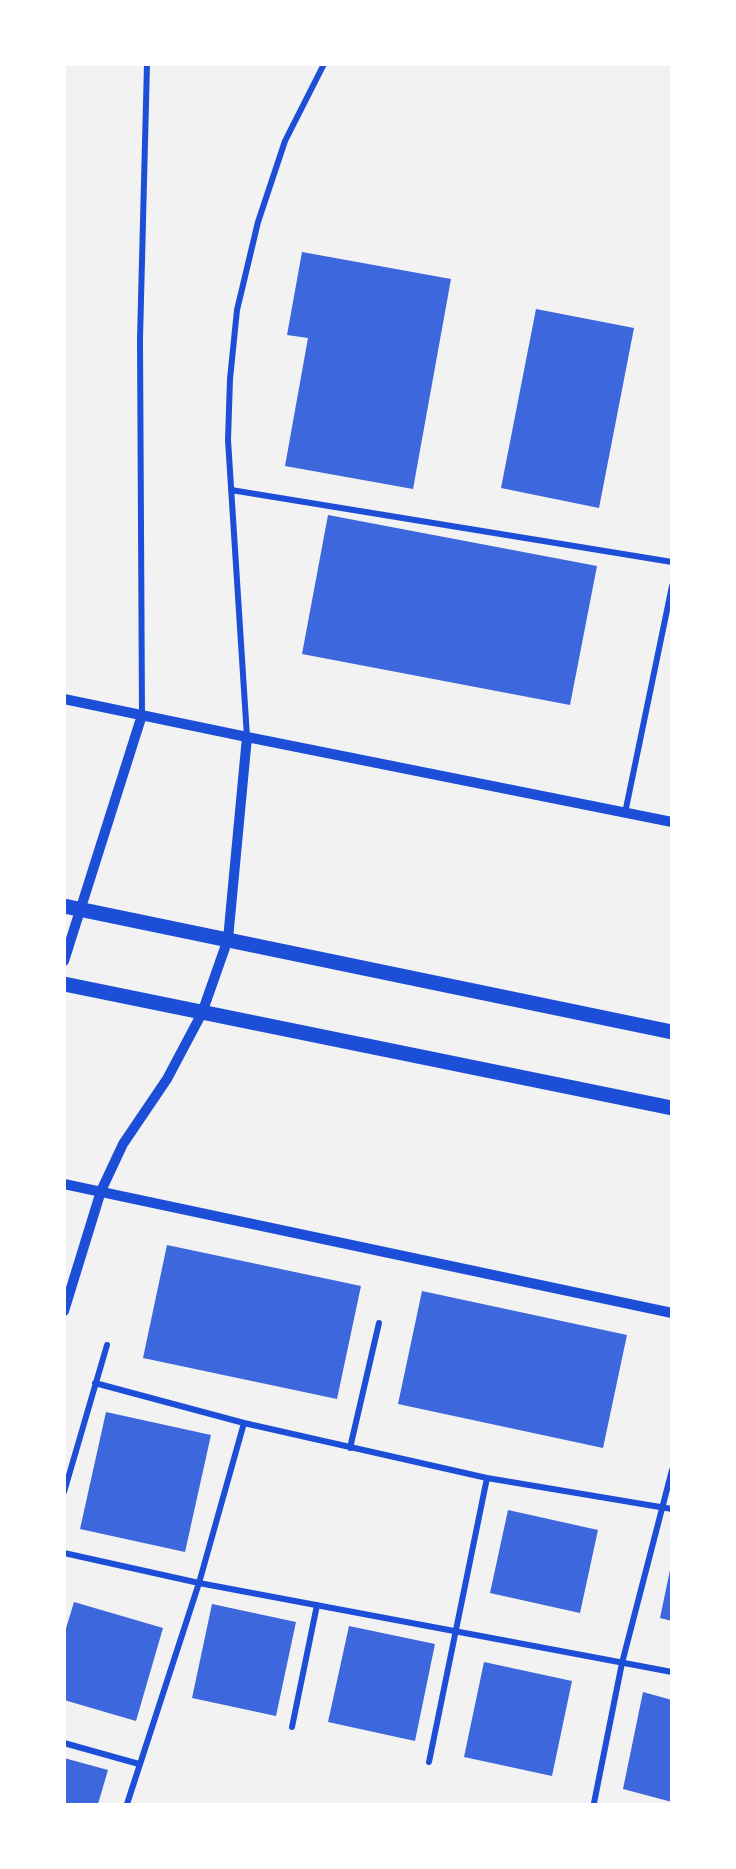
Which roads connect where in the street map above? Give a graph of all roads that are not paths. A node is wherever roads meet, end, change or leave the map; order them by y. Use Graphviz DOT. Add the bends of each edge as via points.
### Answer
graph roads {
  1 [pos="147,64"];
  2 [pos="324,64"];
  3 [pos="231,489"];
  4 [pos="672,562"];
  5 [pos="672,586"];
  6 [pos="64,699"];
  7 [pos="142,715"];
  8 [pos="247,738"];
  9 [pos="626,813"];
  10 [pos="672,822"];
  11 [pos="64,906"];
  12 [pos="80,909"];
  13 [pos="228,939"];
  14 [pos="64,961"];
  15 [pos="64,984"];
  16 [pos="202,1013"];
  17 [pos="672,1032"];
  18 [pos="672,1108"];
  19 [pos="64,1184"];
  20 [pos="101,1191"];
  21 [pos="64,1311"];
  22 [pos="672,1313"];
  23 [pos="379,1323"];
  24 [pos="107,1345"];
  25 [pos="95,1383"];
  26 [pos="244,1423"];
  27 [pos="350,1448"];
  28 [pos="672,1470"];
  29 [pos="487,1478"];
  30 [pos="64,1492"];
  31 [pos="662,1507"];
  32 [pos="672,1509"];
  33 [pos="64,1553"];
  34 [pos="199,1583"];
  35 [pos="317,1605"];
  36 [pos="455,1632"];
  37 [pos="622,1663"];
  38 [pos="672,1672"];
  39 [pos="292,1726"];
  40 [pos="64,1743"];
  41 [pos="429,1761"];
  42 [pos="139,1764"];
  43 [pos="594,1803"];
  44 [pos="127,1804"];
  1 -- 7 [label="street" via="140,339"];
  2 -- 3 [label="street" via="285,141 258,222 237,310 230,380"];
  3 -- 4 [label="street"];
  3 -- 8 [label="street"];
  5 -- 9 [label="street"];
  6 -- 7 [label="street"];
  7 -- 8 [label="street"];
  7 -- 12 [label="street"];
  8 -- 9 [label="street"];
  8 -- 13 [label="street"];
  9 -- 10 [label="street"];
  11 -- 12 [label="main road"];
  12 -- 13 [label="main road"];
  12 -- 14 [label="street"];
  13 -- 16 [label="street"];
  13 -- 17 [label="main road"];
  15 -- 16 [label="main road"];
  16 -- 18 [label="main road"];
  16 -- 20 [label="street" via="167,1080 123,1144"];
  19 -- 20 [label="street"];
  20 -- 21 [label="street"];
  20 -- 22 [label="street"];
  23 -- 27 [label="street"];
  24 -- 25 [label="street"];
  25 -- 26 [label="street"];
  25 -- 30 [label="street"];
  26 -- 27 [label="street"];
  26 -- 34 [label="street"];
  27 -- 29 [label="street"];
  28 -- 31 [label="street"];
  29 -- 31 [label="street"];
  29 -- 36 [label="street"];
  31 -- 32 [label="street"];
  31 -- 37 [label="street"];
  33 -- 34 [label="street"];
  34 -- 35 [label="street"];
  34 -- 42 [label="street"];
  35 -- 36 [label="street"];
  35 -- 39 [label="street"];
  36 -- 37 [label="street"];
  36 -- 41 [label="street"];
  37 -- 38 [label="street"];
  37 -- 43 [label="street"];
  40 -- 42 [label="street"];
  42 -- 44 [label="street"];
}
